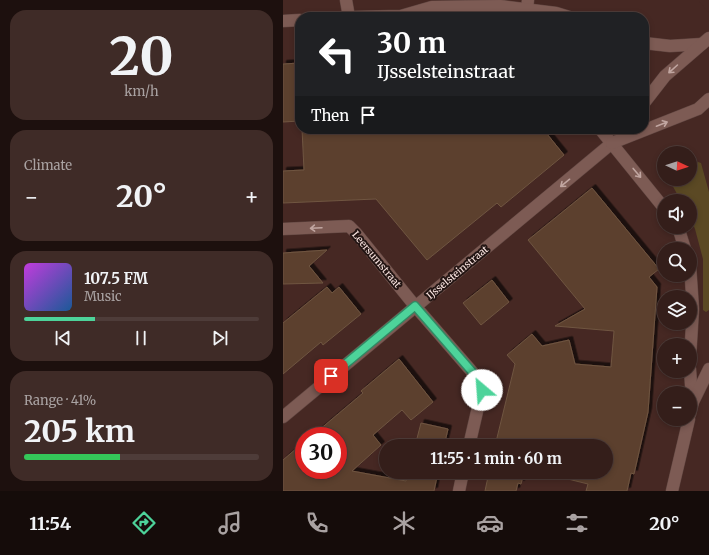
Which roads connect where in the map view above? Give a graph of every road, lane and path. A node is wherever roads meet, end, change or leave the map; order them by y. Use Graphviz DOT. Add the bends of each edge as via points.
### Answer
graph roads {
  1 [pos="346,0"];
  2 [pos="527,9"];
  3 [pos="348,12"];
  4 [pos="415,12"];
  5 [pos="549,12"];
  6 [pos="283,20"];
  7 [pos="295,20"];
  8 [pos="705,41"];
  9 [pos="649,44"];
  10 [pos="649,97"];
  11 [pos="709,99"];
  12 [pos="649,128"];
  13 [pos="604,134"];
  14 [pos="619,134"];
  15 [pos="635,134"];
  16 [pos="612,143"];
  17 [pos="657,199"];
  18 [pos="283,229"];
  19 [pos="691,282"];
  20 [pos="415,306"];
  21 [pos="691,338"];
  22 [pos="709,369"];
  23 [pos="697,395"];
  24 [pos="283,417"];
  25 [pos="687,426"];
  26 [pos="471,439"];
  27 [pos="462,479"];
  28 [pos="459,491"];
  29 [pos="672,491"];
  1 -- 3 [label="street"];
  2 -- 4 [label="street" via="500,6 432,6"];
  2 -- 5 [label="street"];
  6 -- 7 [label="street"];
  8 -- 9 [label="street" via="670,46"];
  8 -- 10 [label="street, one-way" via="665,76"];
  12 -- 11 [label="street, one-way" via="698,109"];
  13 -- 16 [label="street"];
  14 -- 16 [label="street"];
  16 -- 15 [label="street, one-way"];
  16 -- 17 [label="street, one-way"];
  16 -- 20 [label="street, IJsselsteinstraat, one-way"];
  20 -- 18 [label="street, Leersumstraat, one-way" via="349,226"];
  19 -- 21 [label="street"];
  20 -- 24 [label="street, IJsselsteinstraat"];
  20 -- 26 [label="street, Leersumstraat" via="474,374 482,390"];
  22 -- 23 [label="street"];
  25 -- 29 [label="street"];
  27 -- 28 [label="street"];
}
